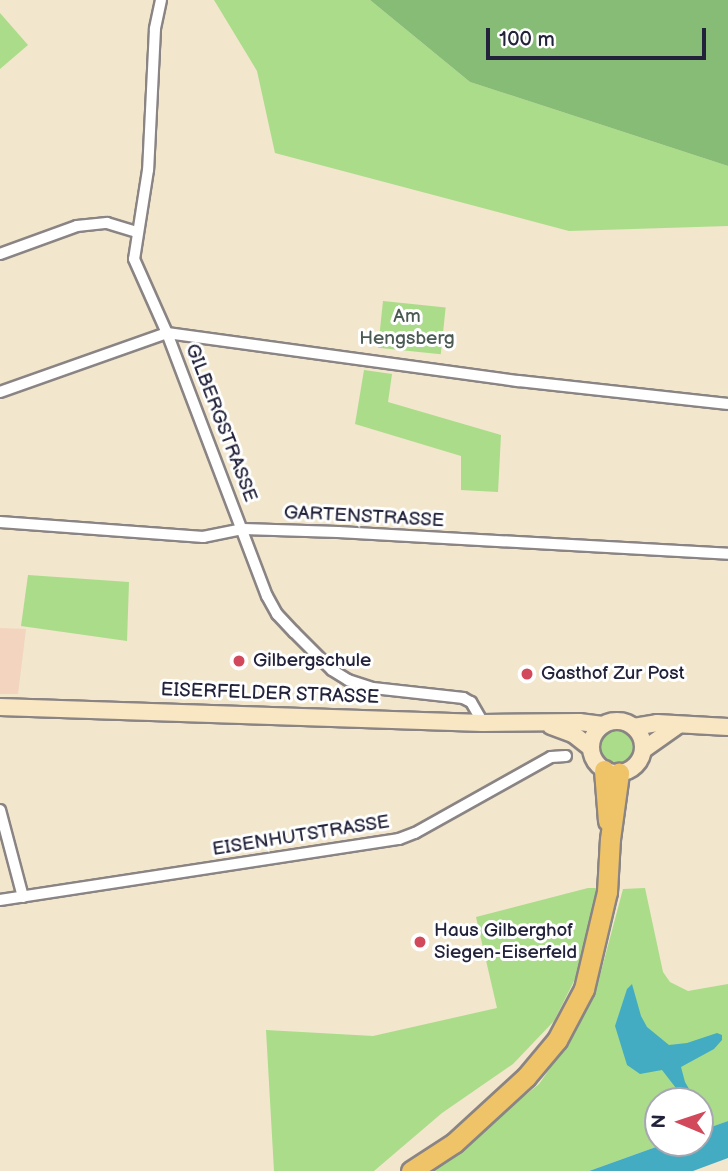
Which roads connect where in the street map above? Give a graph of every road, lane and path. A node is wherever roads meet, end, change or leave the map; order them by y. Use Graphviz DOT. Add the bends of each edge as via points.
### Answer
graph roads {
  1 [pos="161,0"];
  2 [pos="137,232"];
  3 [pos="0,254"];
  4 [pos="167,333"];
  5 [pos="0,392"];
  6 [pos="728,404"];
  7 [pos="0,522"];
  8 [pos="243,529"];
  9 [pos="728,554"];
  10 [pos="0,707"];
  11 [pos="483,723"];
  12 [pos="538,723"];
  13 [pos="603,725"];
  14 [pos="677,726"];
  15 [pos="634,727"];
  16 [pos="728,727"];
  17 [pos="591,748"];
  18 [pos="643,750"];
  19 [pos="566,756"];
  20 [pos="612,772"];
  21 [pos="0,810"];
  22 [pos="23,897"];
  23 [pos="0,900"];
  24 [pos="411,1171"];
  1 -- 2 [label="street, GILBERGSTRASSE" via="155,29 148,170"];
  2 -- 3 [label="street" via="107,223 77,226"];
  2 -- 4 [label="street, GILBERGSTRASSE" via="134,259"];
  4 -- 5 [label="street"];
  4 -- 6 [label="street"];
  4 -- 8 [label="street, GILBERGSTRASSE"];
  7 -- 8 [label="street, GARTENSTRASSE" via="203,537"];
  8 -- 9 [label="street, GARTENSTRASSE"];
  8 -- 11 [label="street, GILBERGSTRASSE" via="277,614 332,670 373,688 463,698 471,702"];
  10 -- 11 [label="main road, EISERFELDER STRASSE"];
  11 -- 12 [label="main road, EISERFELDER STRASSE"];
  12 -- 13 [label="main road, EISERFELDER STRASSE"];
  12 -- 17 [label="main road, EISERFELDER STRASSE" via="560,728"];
  13 -- 15 [label="main road, EISERFELDER STRASSE" via="619,721"];
  13 -- 17 [label="main road"];
  14 -- 15 [label="main road, EISERFELDER STRASSE"];
  14 -- 16 [label="main road, EISERFELDER STRASSE"];
  14 -- 18 [label="main road"];
  15 -- 18 [label="main road"];
  17 -- 20 [label="main road, EISERFELDER STRASSE" via="595,761"];
  18 -- 20 [label="main road" via="638,763"];
  19 -- 22 [label="street, EISENHUTSTRASSE" via="551,757 399,839"];
  20 -- 24 [label="highway" via="607,892 584,989 557,1040 526,1077 454,1143"];
  21 -- 22 [label="street"];
  22 -- 23 [label="street, EISENHUTSTRASSE"];
}
